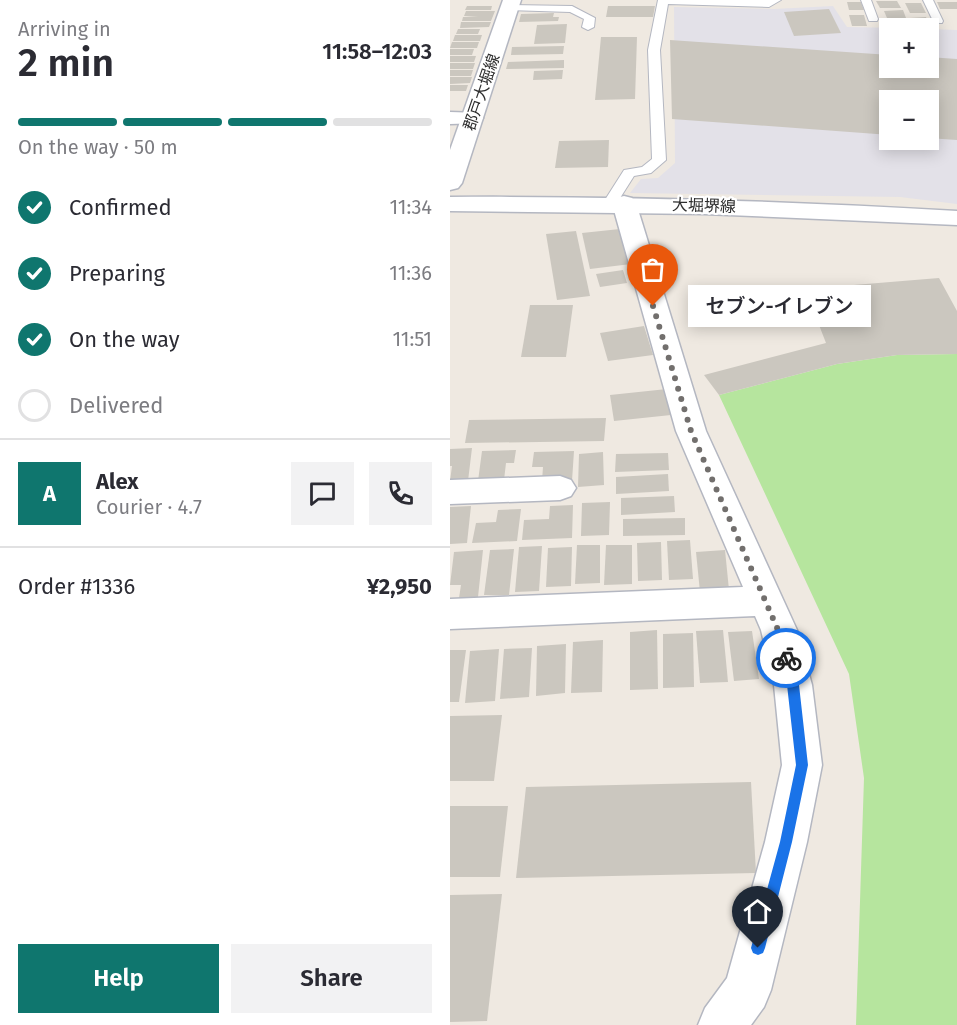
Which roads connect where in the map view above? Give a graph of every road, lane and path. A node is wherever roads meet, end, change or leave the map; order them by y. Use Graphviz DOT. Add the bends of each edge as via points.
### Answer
graph roads {
  1 [pos="777,0"];
  2 [pos="866,0"];
  3 [pos="928,0"];
  4 [pos="756,2"];
  5 [pos="511,4"];
  6 [pos="937,18"];
  7 [pos="873,19"];
  8 [pos="588,27"];
  9 [pos="450,118"];
  10 [pos="472,118"];
  11 [pos="450,183"];
  12 [pos="617,203"];
  13 [pos="450,204"];
  14 [pos="957,218"];
  15 [pos="560,488"];
  16 [pos="450,492"];
  17 [pos="766,601"];
  18 [pos="450,614"];
  19 [pos="722,1025"];
  1 -- 4 [label="lane" via="769,4"];
  2 -- 7 [label="lane"];
  3 -- 6 [label="lane"];
  4 -- 12 [label="lane" via="663,1 654,50 659,160 646,170 629,173"];
  5 -- 8 [label="lane" via="572,9 590,18"];
  5 -- 10 [label="street, 郡戸大堀線"];
  9 -- 10 [label="street"];
  10 -- 11 [label="street, 郡戸大堀線"];
  12 -- 13 [label="street, 大堀堺線"];
  12 -- 14 [label="street, 大堀堺線" via="802,208"];
  12 -- 17 [label="street" via="691,431"];
  15 -- 16 [label="street"];
  17 -- 18 [label="street"];
  17 -- 19 [label="street" via="793,685 802,765 747,990"];
}
